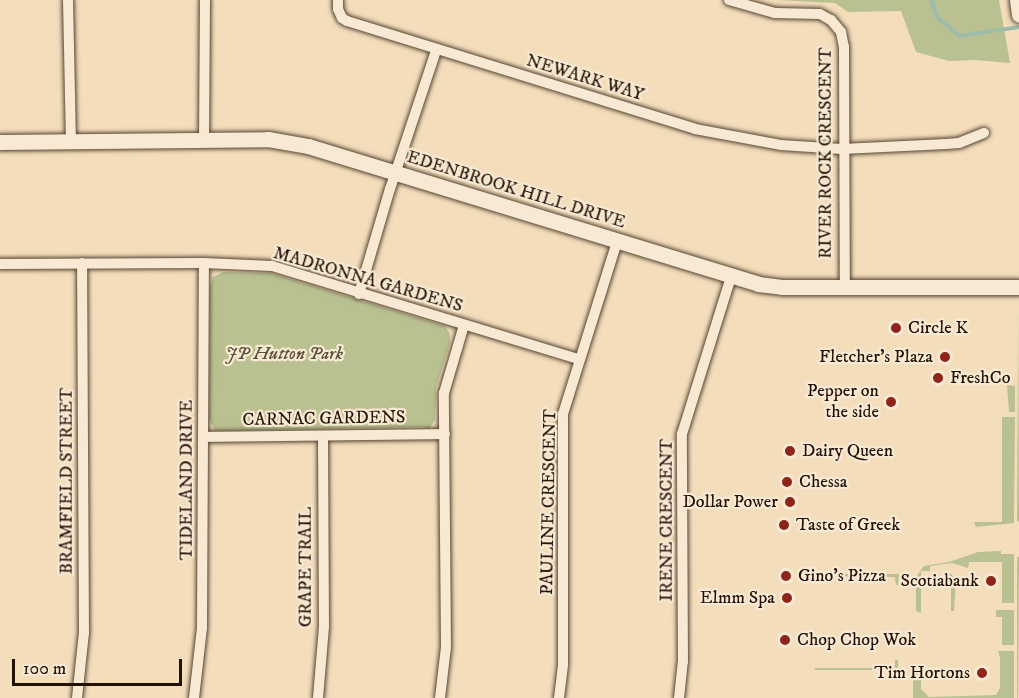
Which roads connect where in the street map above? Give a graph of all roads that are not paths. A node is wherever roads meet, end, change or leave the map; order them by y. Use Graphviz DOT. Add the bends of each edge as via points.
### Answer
graph roads {
  1 [pos="68,0"];
  2 [pos="205,0"];
  3 [pos="338,0"];
  4 [pos="729,0"];
  5 [pos="1017,0"];
  6 [pos="1019,15"];
  7 [pos="435,51"];
  8 [pos="984,132"];
  9 [pos="204,140"];
  10 [pos="0,141"];
  11 [pos="71,142"];
  12 [pos="842,149"];
  13 [pos="395,173"];
  14 [pos="617,242"];
  15 [pos="82,263"];
  16 [pos="204,263"];
  17 [pos="0,264"];
  18 [pos="731,277"];
  19 [pos="845,287"];
  20 [pos="1019,287"];
  21 [pos="359,294"];
  22 [pos="464,325"];
  23 [pos="579,359"];
  24 [pos="445,434"];
  25 [pos="323,436"];
  26 [pos="203,437"];
  27 [pos="77,698"];
  28 [pos="195,698"];
  29 [pos="318,698"];
  30 [pos="440,698"];
  31 [pos="559,698"];
  32 [pos="679,698"];
  1 -- 11 [label="street"];
  2 -- 9 [label="street"];
  3 -- 7 [label="street, NEWARK WAY" via="338,9 347,21"];
  4 -- 12 [label="street, RIVER ROCK CRESCENT" via="776,13 820,14 841,32"];
  5 -- 6 [label="street"];
  7 -- 12 [label="street, NEWARK WAY" via="695,129 781,146"];
  7 -- 13 [label="street"];
  8 -- 12 [label="street, NEWARK WAY" via="953,143"];
  9 -- 11 [label="street, EDENBROOK HILL DRIVE"];
  9 -- 13 [label="street, EDENBROOK HILL DRIVE" via="288,142"];
  10 -- 11 [label="street, EDENBROOK HILL DRIVE"];
  12 -- 19 [label="street, RIVER ROCK CRESCENT"];
  13 -- 14 [label="street, EDENBROOK HILL DRIVE"];
  13 -- 21 [label="street"];
  14 -- 18 [label="street, EDENBROOK HILL DRIVE"];
  14 -- 23 [label="street, PAULINE CRESCENT"];
  15 -- 16 [label="street, MADRONNA GARDENS"];
  15 -- 17 [label="street, MADRONNA GARDENS"];
  15 -- 27 [label="street, BRAMFIELD STREET" via="84,633"];
  16 -- 21 [label="street, MADRONNA GARDENS" via="272,266"];
  16 -- 26 [label="street, TIDELAND DRIVE"];
  18 -- 19 [label="street, EDENBROOK HILL DRIVE" via="776,286"];
  18 -- 32 [label="street, IRENE CRESCENT" via="682,434 683,662"];
  19 -- 20 [label="street, EDENBROOK HILL DRIVE"];
  21 -- 22 [label="street, MADRONNA GARDENS"];
  22 -- 23 [label="street, MADRONNA GARDENS"];
  22 -- 24 [label="street" via="444,393"];
  23 -- 31 [label="street, PAULINE CRESCENT" via="563,414 563,664"];
  24 -- 25 [label="street, CARNAC GARDENS"];
  24 -- 30 [label="street" via="446,647"];
  25 -- 26 [label="street, CARNAC GARDENS"];
  25 -- 29 [label="street, GRAPE TRAIL" via="324,626"];
  26 -- 28 [label="street, TIDELAND DRIVE" via="202,628"];
}
